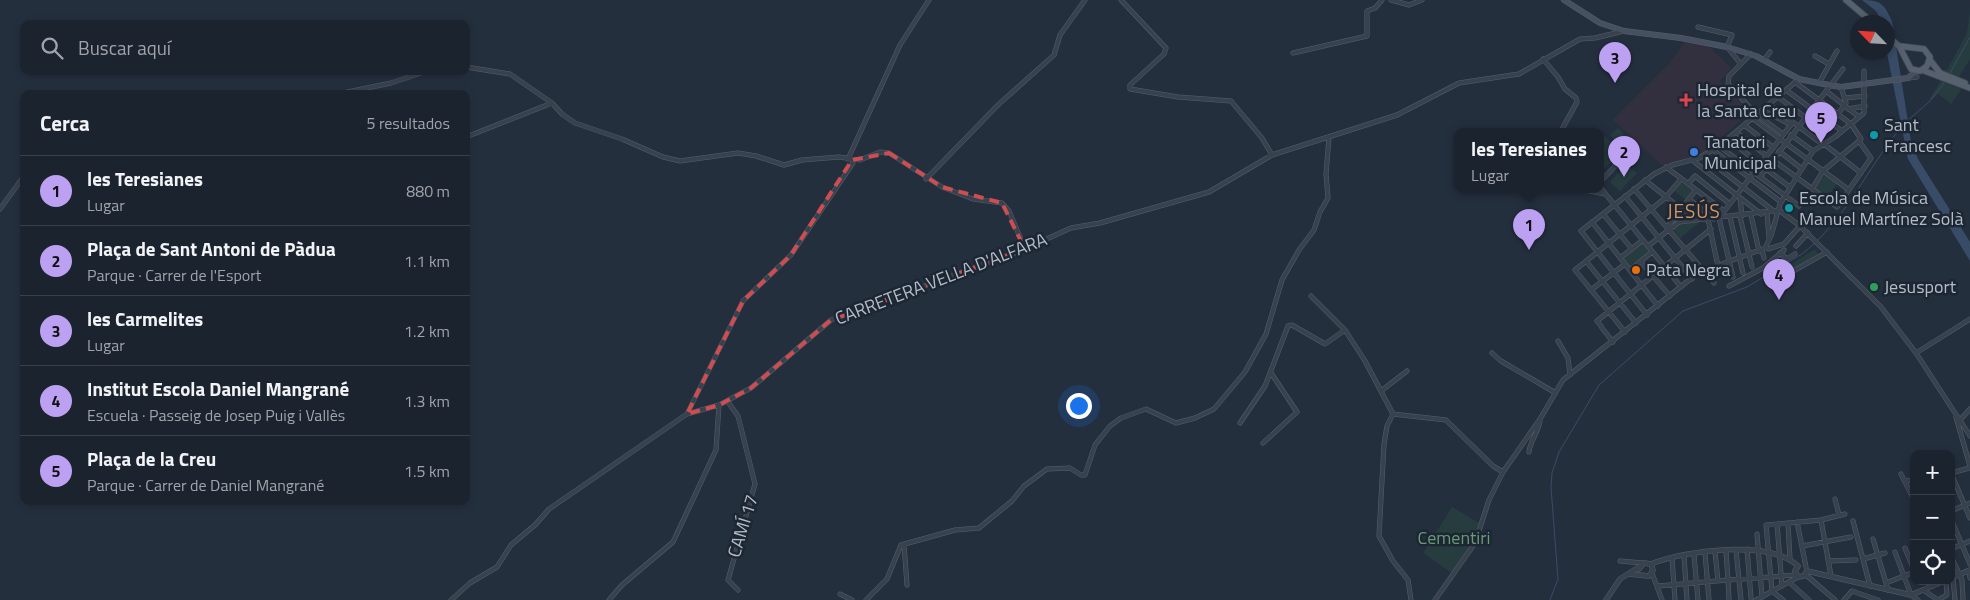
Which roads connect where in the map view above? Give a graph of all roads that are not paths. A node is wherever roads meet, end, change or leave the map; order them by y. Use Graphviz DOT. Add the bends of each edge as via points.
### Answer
graph roads {
  1 [pos="929,0"];
  2 [pos="1085,0"];
  3 [pos="1122,0"];
  4 [pos="1382,0"];
  5 [pos="1391,0"];
  6 [pos="1422,0"];
  7 [pos="1564,0"];
  8 [pos="1846,0"];
  9 [pos="1864,15"];
  10 [pos="1698,28"];
  11 [pos="1624,31"];
  12 [pos="1895,43"];
  13 [pos="1898,46"];
  14 [pos="1727,47"];
  15 [pos="1913,48"];
  16 [pos="1837,51"];
  17 [pos="1770,52"];
  18 [pos="1293,53"];
  19 [pos="1751,54"];
  20 [pos="1815,56"];
  21 [pos="1906,57"];
  22 [pos="1543,59"];
  23 [pos="1764,60"];
  24 [pos="1930,60"];
  25 [pos="1741,64"];
  26 [pos="1829,64"];
  27 [pos="1908,66"];
  28 [pos="470,68"];
  29 [pos="1843,69"];
  30 [pos="1864,71"];
  31 [pos="1917,73"];
  32 [pos="415,75"];
  33 [pos="1904,77"];
  34 [pos="1797,80"];
  35 [pos="1819,83"];
  36 [pos="1865,84"];
  37 [pos="1830,85"];
  38 [pos="1840,86"];
  39 [pos="1970,86"];
  40 [pos="357,90"];
  41 [pos="1786,90"];
  42 [pos="1826,91"];
  43 [pos="1865,96"];
  44 [pos="1778,97"];
  45 [pos="1845,98"];
  46 [pos="1819,100"];
  47 [pos="552,103"];
  48 [pos="1769,104"];
  49 [pos="1844,105"];
  50 [pos="1865,106"];
  51 [pos="1811,109"];
  52 [pos="1848,109"];
  53 [pos="1762,110"];
  54 [pos="1756,114"];
  55 [pos="1838,114"];
  56 [pos="1804,117"];
  57 [pos="1859,117"];
  58 [pos="1752,118"];
  59 [pos="1792,124"];
  60 [pos="1831,124"];
  61 [pos="1851,124"];
  62 [pos="1744,125"];
  63 [pos="1798,126"];
  64 [pos="1563,128"];
  65 [pos="1736,132"];
  66 [pos="1825,132"];
  67 [pos="1842,132"];
  68 [pos="1783,134"];
  69 [pos="470,135"];
  70 [pos="1791,135"];
  71 [pos="1330,137"];
  72 [pos="1728,139"];
  73 [pos="1780,139"];
  74 [pos="1858,141"];
  75 [pos="1785,143"];
  76 [pos="1824,144"];
  77 [pos="1720,146"];
  78 [pos="1773,148"];
  79 [pos="1714,150"];
  80 [pos="1779,151"];
  81 [pos="1813,151"];
  82 [pos="1272,155"];
  83 [pos="1703,156"];
  84 [pos="1767,156"];
  85 [pos="1838,156"];
  86 [pos="850,159"];
  87 [pos="1693,160"];
  88 [pos="1772,160"];
  89 [pos="1808,160"];
  90 [pos="1620,161"];
  91 [pos="1760,164"];
  92 [pos="1666,167"];
  93 [pos="1766,169"];
  94 [pos="1802,169"];
  95 [pos="1823,171"];
  96 [pos="1754,172"];
  97 [pos="1861,173"];
  98 [pos="1760,177"];
  99 [pos="926,178"];
  100 [pos="1604,178"];
  101 [pos="1750,178"];
  102 [pos="1796,178"];
  103 [pos="1681,179"];
  104 [pos="1645,180"];
  105 [pos="20,182"];
  106 [pos="1688,184"];
  107 [pos="1743,186"];
  108 [pos="1790,187"];
  109 [pos="1634,189"];
  110 [pos="1812,189"];
  111 [pos="1696,190"];
  112 [pos="1849,190"];
  113 [pos="1600,193"];
  114 [pos="1605,194"];
  115 [pos="1625,196"];
  116 [pos="1738,196"];
  117 [pos="1785,196"];
  118 [pos="1666,197"];
  119 [pos="1689,199"];
  120 [pos="1781,202"];
  121 [pos="1614,204"];
  122 [pos="1730,204"];
  123 [pos="1799,206"];
  124 [pos="1652,208"];
  125 [pos="0,209"];
  126 [pos="1681,209"];
  127 [pos="1724,211"];
  128 [pos="1777,211"];
  129 [pos="1767,213"];
  130 [pos="1603,214"];
  131 [pos="1760,214"];
  132 [pos="1751,215"];
  133 [pos="1741,216"];
  134 [pos="1642,217"];
  135 [pos="1730,217"];
  136 [pos="1717,218"];
  137 [pos="1708,219"];
  138 [pos="1695,220"];
  139 [pos="1592,222"];
  140 [pos="1631,225"];
  141 [pos="1800,226"];
  142 [pos="1668,227"];
  143 [pos="1710,230"];
  144 [pos="1808,233"];
  145 [pos="1620,234"];
  146 [pos="1658,237"];
  147 [pos="1643,240"];
  148 [pos="1770,240"];
  149 [pos="1787,242"];
  150 [pos="1609,243"];
  151 [pos="1648,246"];
  152 [pos="1791,246"];
  153 [pos="1796,246"];
  154 [pos="1025,249"];
  155 [pos="1632,249"];
  156 [pos="1686,249"];
  157 [pos="1768,249"];
  158 [pos="1760,251"];
  159 [pos="1597,252"];
  160 [pos="1652,252"];
  161 [pos="1827,252"];
  162 [pos="1795,254"];
  163 [pos="1748,255"];
  164 [pos="1620,258"];
  165 [pos="1675,258"];
  166 [pos="1764,258"];
  167 [pos="1738,259"];
  168 [pos="1586,261"];
  169 [pos="1641,262"];
  170 [pos="1728,262"];
  171 [pos="1625,264"];
  172 [pos="1718,266"];
  173 [pos="1664,267"];
  174 [pos="1752,267"];
  175 [pos="1630,270"];
  176 [pos="1704,271"];
  177 [pos="1613,273"];
  178 [pos="1743,273"];
  179 [pos="1788,274"];
  180 [pos="1653,276"];
  181 [pos="1733,277"];
  182 [pos="1692,279"];
  183 [pos="1603,281"];
  184 [pos="1714,283"];
  185 [pos="1641,285"];
  186 [pos="1729,286"];
  187 [pos="1681,287"];
  188 [pos="1592,290"];
  189 [pos="1631,294"];
  190 [pos="1311,296"];
  191 [pos="1670,296"];
  192 [pos="1620,302"];
  193 [pos="1658,306"];
  194 [pos="1608,311"];
  195 [pos="1647,315"];
  196 [pos="1970,319"];
  197 [pos="1636,323"];
  198 [pos="1345,330"];
  199 [pos="1625,332"];
  200 [pos="1558,341"];
  201 [pos="1613,342"];
  202 [pos="1492,353"];
  203 [pos="1916,353"];
  204 [pos="1407,371"];
  205 [pos="1271,373"];
  206 [pos="1570,375"];
  207 [pos="1381,391"];
  208 [pos="1554,392"];
  209 [pos="728,402"];
  210 [pos="720,406"];
  211 [pos="1970,409"];
  212 [pos="687,414"];
  213 [pos="1394,414"];
  214 [pos="1956,415"];
  215 [pos="1540,419"];
  216 [pos="1960,420"];
  217 [pos="1240,423"];
  218 [pos="1970,436"];
  219 [pos="1262,443"];
  220 [pos="1529,452"];
  221 [pos="1970,467"];
  222 [pos="1503,472"];
  223 [pos="1955,472"];
  224 [pos="1901,474"];
  225 [pos="1904,480"];
  226 [pos="1910,481"];
  227 [pos="1955,482"];
  228 [pos="1912,495"];
  229 [pos="1835,499"];
  230 [pos="1970,503"];
  231 [pos="1965,505"];
  232 [pos="1955,509"];
  233 [pos="1845,514"];
  234 [pos="1839,515"];
  235 [pos="1970,518"];
  236 [pos="1821,520"];
  237 [pos="1853,521"];
  238 [pos="1797,522"];
  239 [pos="1788,523"];
  240 [pos="1777,524"];
  241 [pos="1955,528"];
  242 [pos="1757,534"];
  243 [pos="1851,537"];
  244 [pos="1873,539"];
  245 [pos="1825,541"];
  246 [pos="1970,541"];
  247 [pos="904,544"];
  248 [pos="1962,544"];
  249 [pos="1802,546"];
  250 [pos="1955,547"];
  251 [pos="1905,548"];
  252 [pos="1747,549"];
  253 [pos="1736,550"];
  254 [pos="1758,550"];
  255 [pos="1726,551"];
  256 [pos="1705,552"];
  257 [pos="1715,552"];
  258 [pos="1769,552"];
  259 [pos="1895,552"];
  260 [pos="1885,553"];
  261 [pos="1694,554"];
  262 [pos="1780,555"];
  263 [pos="1878,555"];
  264 [pos="1684,556"];
  265 [pos="1672,558"];
  266 [pos="1790,559"];
  267 [pos="1863,559"];
  268 [pos="1856,560"];
  269 [pos="1620,561"];
  270 [pos="1828,561"];
  271 [pos="1910,561"];
  272 [pos="1955,564"];
  273 [pos="1970,564"];
  274 [pos="1640,565"];
  275 [pos="1798,566"];
  276 [pos="1969,570"];
  277 [pos="1651,571"];
  278 [pos="1806,571"];
  279 [pos="1910,573"];
  280 [pos="1627,574"];
  281 [pos="1640,574"];
  282 [pos="1960,574"];
  283 [pos="1781,576"];
  284 [pos="1797,576"];
  285 [pos="1831,576"];
  286 [pos="1904,576"];
  287 [pos="1955,576"];
  288 [pos="1771,577"];
  289 [pos="1760,578"];
  290 [pos="1970,578"];
  291 [pos="1750,579"];
  292 [pos="1728,580"];
  293 [pos="1739,580"];
  294 [pos="1718,581"];
  295 [pos="1708,582"];
  296 [pos="1789,582"];
  297 [pos="1696,583"];
  298 [pos="1886,583"];
  299 [pos="1686,584"];
  300 [pos="907,585"];
  301 [pos="1657,585"];
  302 [pos="1674,585"];
  303 [pos="1934,585"];
  304 [pos="1945,585"];
  305 [pos="1953,585"];
  306 [pos="1782,586"];
  307 [pos="1870,586"];
  308 [pos="1878,588"];
  309 [pos="738,590"];
  310 [pos="1888,590"];
  311 [pos="1922,590"];
  312 [pos="1772,591"];
  313 [pos="840,594"];
  314 [pos="1911,595"];
  315 [pos="1751,598"];
  316 [pos="1759,598"];
  317 [pos="1874,599"];
  318 [pos="451,600"];
  319 [pos="609,600"];
  320 [pos="852,600"];
  321 [pos="866,600"];
  322 [pos="1410,600"];
  323 [pos="1435,600"];
  324 [pos="1606,600"];
  325 [pos="1662,600"];
  326 [pos="1675,600"];
  327 [pos="1687,600"];
  328 [pos="1698,600"];
  329 [pos="1709,600"];
  330 [pos="1729,600"];
  331 [pos="1741,600"];
  332 [pos="1783,600"];
  333 [pos="1809,600"];
  334 [pos="1835,600"];
  335 [pos="1844,600"];
  336 [pos="1907,600"];
  337 [pos="1918,600"];
  338 [pos="1938,600"];
  339 [pos="1955,600"];
  340 [pos="1963,600"];
  1 -- 86 [label="street" via="900,45"];
  2 -- 99 [label="street" via="1060,35 1054,55 999,104"];
  3 -- 82 [label="street" via="1166,48 1164,54 1130,85 1130,89 1230,101 1262,138"];
  4 -- 18 [label="street" via="1367,12 1367,36"];
  5 -- 6 [label="street" via="1409,5"];
  7 -- 11 [label="main road" via="1600,23"];
  8 -- 9 [label="main road"];
  10 -- 14 [label="street" via="1732,35"];
  11 -- 14 [label="main road"];
  11 -- 22 [label="street, CARRETERA VELLA D'ALFARA" via="1580,39"];
  12 -- 13 [label="main road"];
  13 -- 15 [label="main road"];
  13 -- 21 [label="main road"];
  14 -- 19 [label="main road"];
  14 -- 25 [label="street"];
  15 -- 21 [label="main road"];
  15 -- 24 [label="main road" via="1924,49"];
  16 -- 26 [label="street"];
  17 -- 23 [label="street"];
  19 -- 23 [label="main road"];
  19 -- 25 [label="street"];
  20 -- 26 [label="street"];
  21 -- 27 [label="main road"];
  22 -- 64 [label="street" via="1565,89 1576,98 1577,102"];
  22 -- 71 [label="street, CARRETERA VELLA D'ALFARA" via="1519,74 1459,84 1396,115"];
  23 -- 34 [label="main road"];
  24 -- 31 [label="main road"];
  24 -- 39 [label="main road" via="1940,73"];
  25 -- 54 [label="street" via="1728,78 1728,84"];
  26 -- 35 [label="street"];
  27 -- 31 [label="main road"];
  27 -- 33 [label="main road"];
  28 -- 47 [label="street" via="505,72"];
  29 -- 37 [label="street"];
  30 -- 36 [label="street"];
  31 -- 33 [label="main road"];
  31 -- 39 [label="main road"];
  32 -- 40 [label="street"];
  33 -- 36 [label="main road"];
  34 -- 35 [label="main road"];
  34 -- 41 [label="street"];
  34 -- 46 [label="street"];
  35 -- 37 [label="main road"];
  36 -- 38 [label="main road"];
  36 -- 43 [label="street"];
  37 -- 38 [label="main road"];
  37 -- 42 [label="street"];
  38 -- 45 [label="street"];
  41 -- 44 [label="street"];
  41 -- 51 [label="street"];
  42 -- 46 [label="street"];
  42 -- 49 [label="street"];
  43 -- 45 [label="street"];
  43 -- 50 [label="street"];
  44 -- 48 [label="street"];
  44 -- 56 [label="street"];
  45 -- 49 [label="street"];
  46 -- 51 [label="street"];
  46 -- 55 [label="street"];
  47 -- 69 [label="street"];
  47 -- 86 [label="street" via="575,123 674,160 738,153 780,165 802,160"];
  48 -- 53 [label="street"];
  48 -- 59 [label="street"];
  49 -- 52 [label="street"];
  49 -- 55 [label="street"];
  50 -- 52 [label="street"];
  50 -- 57 [label="street"];
  51 -- 56 [label="street"];
  51 -- 60 [label="street"];
  52 -- 57 [label="street"];
  53 -- 54 [label="street"];
  53 -- 59 [label="street"];
  54 -- 58 [label="street"];
  54 -- 68 [label="street"];
  55 -- 60 [label="street"];
  55 -- 61 [label="street"];
  56 -- 63 [label="street"];
  56 -- 66 [label="street"];
  57 -- 61 [label="street"];
  58 -- 62 [label="street"];
  58 -- 73 [label="street"];
  59 -- 63 [label="street"];
  59 -- 68 [label="street"];
  60 -- 66 [label="street"];
  60 -- 67 [label="street"];
  61 -- 67 [label="street"];
  61 -- 74 [label="street" via="1861,139"];
  62 -- 65 [label="street"];
  62 -- 78 [label="street"];
  63 -- 66 [label="street" via="1818,141"];
  63 -- 70 [label="street"];
  65 -- 72 [label="street"];
  65 -- 84 [label="street"];
  67 -- 76 [label="street"];
  68 -- 73 [label="street"];
  70 -- 75 [label="street"];
  70 -- 81 [label="street"];
  71 -- 82 [label="street, CARRETERA VELLA D'ALFARA"];
  71 -- 247 [label="street" via="1326,174 1328,200 1314,230 1282,280 1265,336 1243,375 1216,407 1202,416 1180,423 1146,409 1122,418 1110,426 1095,445 1084,476 1070,468 1045,470 979,528 957,529"];
  72 -- 77 [label="street"];
  72 -- 91 [label="street"];
  73 -- 75 [label="street"];
  73 -- 78 [label="street"];
  74 -- 85 [label="street"];
  74 -- 97 [label="street" via="1871,158"];
  75 -- 80 [label="street"];
  75 -- 89 [label="street"];
  76 -- 81 [label="street"];
  76 -- 85 [label="street"];
  77 -- 79 [label="street"];
  77 -- 96 [label="street"];
  78 -- 84 [label="street"];
  79 -- 83 [label="street"];
  79 -- 101 [label="street"];
  80 -- 88 [label="street"];
  80 -- 94 [label="street"];
  81 -- 89 [label="street"];
  82 -- 154 [label="street, CARRETERA VELLA D'ALFARA" via="1209,192 1071,228"];
  83 -- 87 [label="street"];
  83 -- 107 [label="street"];
  84 -- 91 [label="street"];
  85 -- 95 [label="street"];
  85 -- 97 [label="street"];
  86 -- 99 [label="street" via="863,160 884,152 905,162"];
  86 -- 212 [label="street" via="853,163 791,255 743,300"];
  87 -- 92 [label="street"];
  87 -- 116 [label="street"];
  88 -- 93 [label="street"];
  88 -- 102 [label="street"];
  89 -- 94 [label="street"];
  89 -- 95 [label="street"];
  90 -- 100 [label="street"];
  91 -- 96 [label="street"];
  92 -- 103 [label="street"];
  92 -- 104 [label="street"];
  93 -- 98 [label="street"];
  93 -- 108 [label="street"];
  94 -- 102 [label="street"];
  95 -- 110 [label="street"];
  95 -- 112 [label="street"];
  96 -- 98 [label="street"];
  96 -- 101 [label="street"];
  97 -- 112 [label="street"];
  98 -- 117 [label="street"];
  99 -- 154 [label="street" via="964,196 1002,203 1009,211"];
  101 -- 107 [label="street"];
  101 -- 120 [label="street"];
  102 -- 108 [label="street"];
  102 -- 110 [label="street"];
  103 -- 106 [label="street"];
  103 -- 118 [label="street"];
  104 -- 109 [label="street"];
  104 -- 118 [label="street"];
  105 -- 125 [label="street"];
  106 -- 111 [label="street"];
  106 -- 122 [label="street" via="1695,176"];
  107 -- 116 [label="street"];
  107 -- 128 [label="street"];
  108 -- 117 [label="street"];
  109 -- 115 [label="street"];
  109 -- 124 [label="street"];
  110 -- 112 [label="street" via="1837,206"];
  111 -- 119 [label="street"];
  111 -- 127 [label="street"];
  113 -- 114 [label="street"];
  114 -- 121 [label="street"];
  115 -- 121 [label="street"];
  115 -- 134 [label="street"];
  116 -- 122 [label="street"];
  116 -- 131 [label="street"];
  116 -- 133 [label="street"];
  117 -- 120 [label="street"];
  117 -- 123 [label="street"];
  118 -- 124 [label="street"];
  118 -- 126 [label="street"];
  119 -- 126 [label="street"];
  119 -- 136 [label="street"];
  120 -- 128 [label="street"];
  121 -- 130 [label="street"];
  121 -- 140 [label="street"];
  122 -- 127 [label="street"];
  124 -- 134 [label="street"];
  124 -- 142 [label="street"];
  126 -- 138 [label="street"];
  126 -- 142 [label="street"];
  127 -- 136 [label="street"];
  128 -- 129 [label="street"];
  128 -- 141 [label="street"];
  128 -- 148 [label="street"];
  129 -- 131 [label="street"];
  129 -- 148 [label="street"];
  130 -- 139 [label="street"];
  130 -- 145 [label="street"];
  131 -- 132 [label="street"];
  132 -- 133 [label="street"];
  132 -- 158 [label="street"];
  133 -- 135 [label="street"];
  133 -- 163 [label="street"];
  134 -- 140 [label="street"];
  134 -- 146 [label="street"];
  135 -- 136 [label="street"];
  135 -- 167 [label="street"];
  136 -- 137 [label="street"];
  136 -- 170 [label="street"];
  137 -- 138 [label="street"];
  137 -- 143 [label="street"];
  138 -- 142 [label="street"];
  139 -- 150 [label="street"];
  139 -- 159 [label="street" via="1581,231"];
  140 -- 145 [label="street"];
  140 -- 147 [label="street"];
  141 -- 144 [label="street"];
  141 -- 149 [label="street"];
  142 -- 146 [label="street"];
  142 -- 156 [label="street"];
  143 -- 156 [label="street"];
  143 -- 172 [label="street"];
  144 -- 153 [label="street"];
  144 -- 161 [label="street"];
  145 -- 150 [label="street"];
  145 -- 155 [label="street"];
  146 -- 151 [label="street"];
  146 -- 165 [label="street"];
  147 -- 151 [label="street"];
  147 -- 155 [label="street"];
  148 -- 158 [label="street"];
  149 -- 152 [label="street"];
  149 -- 157 [label="street" via="1778,248"];
  150 -- 159 [label="street"];
  150 -- 164 [label="street"];
  151 -- 160 [label="street"];
  154 -- 209 [label="street, CARRETERA VELLA D'ALFARA" via="830,320 751,388"];
  155 -- 164 [label="street"];
  156 -- 165 [label="street"];
  156 -- 176 [label="street"];
  158 -- 163 [label="street"];
  158 -- 166 [label="street"];
  159 -- 168 [label="street"];
  159 -- 177 [label="street"];
  160 -- 169 [label="street"];
  160 -- 173 [label="street"];
  161 -- 179 [label="street"];
  161 -- 203 [label="street" via="1881,307"];
  162 -- 186 [label="street" via="1787,259 1782,251 1763,268"];
  163 -- 167 [label="street"];
  163 -- 174 [label="street"];
  164 -- 171 [label="street"];
  165 -- 173 [label="street"];
  165 -- 182 [label="street"];
  167 -- 170 [label="street"];
  167 -- 178 [label="street"];
  168 -- 183 [label="street"];
  168 -- 188 [label="street" via="1575,270"];
  169 -- 175 [label="street"];
  169 -- 180 [label="street"];
  170 -- 172 [label="street"];
  170 -- 181 [label="street"];
  171 -- 175 [label="street"];
  171 -- 177 [label="street"];
  172 -- 176 [label="street"];
  173 -- 180 [label="street"];
  173 -- 187 [label="street"];
  175 -- 185 [label="street"];
  176 -- 182 [label="street"];
  176 -- 184 [label="street"];
  177 -- 183 [label="street"];
  177 -- 189 [label="street"];
  180 -- 185 [label="street"];
  180 -- 191 [label="street"];
  182 -- 187 [label="street"];
  183 -- 188 [label="street"];
  183 -- 192 [label="street"];
  185 -- 189 [label="street"];
  185 -- 193 [label="street"];
  187 -- 191 [label="street"];
  188 -- 194 [label="street"];
  189 -- 192 [label="street"];
  189 -- 195 [label="street"];
  190 -- 198 [label="street"];
  191 -- 193 [label="street"];
  192 -- 194 [label="street"];
  192 -- 197 [label="street"];
  193 -- 195 [label="street"];
  194 -- 199 [label="street"];
  194 -- 201 [label="street" via="1597,321"];
  195 -- 197 [label="street"];
  196 -- 203 [label="street"];
  197 -- 199 [label="street"];
  198 -- 205 [label="street" via="1325,344 1290,325"];
  198 -- 207 [label="street"];
  199 -- 201 [label="street"];
  200 -- 206 [label="street" via="1568,358"];
  201 -- 206 [label="street"];
  202 -- 208 [label="street"];
  203 -- 214 [label="street"];
  204 -- 207 [label="street"];
  205 -- 217 [label="street"];
  205 -- 219 [label="street" via="1297,412"];
  206 -- 208 [label="street"];
  207 -- 213 [label="street"];
  208 -- 215 [label="street"];
  209 -- 210 [label="street, CARRETERA VELLA D'ALFARA"];
  209 -- 309 [label="street, CAMÍ 17" via="738,416 755,484 728,580"];
  210 -- 212 [label="street, CARRETERA VELLA D'ALFARA"];
  210 -- 319 [label="street" via="716,450 673,542 622,584"];
  211 -- 216 [label="street"];
  212 -- 318 [label="street, CARRETERA VELLA D'ALFARA" via="549,509 511,545 497,567 470,583"];
  213 -- 222 [label="street" via="1449,421 1493,466"];
  213 -- 322 [label="street" via="1387,426 1384,444 1379,536 1408,580"];
  214 -- 216 [label="street"];
  214 -- 221 [label="street"];
  215 -- 220 [label="street"];
  215 -- 222 [label="street"];
  216 -- 218 [label="street"];
  221 -- 223 [label="street"];
  222 -- 323 [label="street" via="1489,500 1475,542"];
  224 -- 225 [label="street"];
  225 -- 226 [label="street"];
  225 -- 228 [label="street"];
  227 -- 231 [label="street"];
  229 -- 234 [label="street"];
  230 -- 231 [label="street"];
  231 -- 232 [label="street"];
  231 -- 235 [label="street"];
  233 -- 234 [label="street"];
  234 -- 236 [label="street"];
  236 -- 238 [label="street"];
  236 -- 245 [label="street"];
  237 -- 267 [label="street"];
  238 -- 239 [label="street"];
  238 -- 249 [label="street"];
  239 -- 240 [label="street"];
  239 -- 266 [label="street"];
  240 -- 258 [label="street" via="1766,526"];
  240 -- 262 [label="street"];
  241 -- 248 [label="street"];
  242 -- 254 [label="street"];
  243 -- 245 [label="street"];
  244 -- 263 [label="street"];
  245 -- 249 [label="street"];
  245 -- 270 [label="street"];
  246 -- 248 [label="street"];
  247 -- 300 [label="street"];
  247 -- 321 [label="street" via="900,546 887,580"];
  248 -- 250 [label="street"];
  248 -- 273 [label="street"];
  249 -- 278 [label="street"];
  251 -- 271 [label="street"];
  252 -- 253 [label="street"];
  252 -- 254 [label="street"];
  252 -- 291 [label="street"];
  253 -- 255 [label="street"];
  253 -- 293 [label="street"];
  254 -- 258 [label="street"];
  254 -- 289 [label="street"];
  255 -- 257 [label="street"];
  255 -- 292 [label="street"];
  256 -- 257 [label="street"];
  256 -- 261 [label="street"];
  256 -- 295 [label="street"];
  257 -- 294 [label="street"];
  258 -- 262 [label="street"];
  258 -- 288 [label="street"];
  259 -- 286 [label="street"];
  260 -- 263 [label="street"];
  261 -- 264 [label="street"];
  261 -- 297 [label="street"];
  262 -- 266 [label="street"];
  262 -- 283 [label="street"];
  263 -- 267 [label="street"];
  263 -- 298 [label="street"];
  264 -- 265 [label="street"];
  264 -- 299 [label="street"];
  265 -- 277 [label="street" via="1664,559"];
  265 -- 302 [label="street"];
  266 -- 275 [label="street"];
  267 -- 307 [label="street"];
  268 -- 270 [label="street"];
  269 -- 274 [label="street"];
  270 -- 285 [label="street"];
  272 -- 282 [label="street"];
  274 -- 277 [label="street"];
  274 -- 280 [label="street"];
  274 -- 281 [label="street"];
  275 -- 278 [label="street"];
  275 -- 284 [label="street"];
  276 -- 282 [label="street"];
  276 -- 290 [label="street"];
  277 -- 281 [label="street"];
  277 -- 301 [label="street"];
  278 -- 284 [label="street"];
  278 -- 285 [label="street"];
  278 -- 334 [label="street"];
  279 -- 286 [label="street"];
  280 -- 281 [label="street"];
  280 -- 324 [label="street"];
  282 -- 287 [label="street"];
  282 -- 340 [label="street"];
  283 -- 284 [label="street"];
  283 -- 288 [label="street"];
  283 -- 306 [label="street"];
  284 -- 296 [label="street"];
  285 -- 307 [label="street"];
  286 -- 298 [label="street"];
  286 -- 314 [label="street"];
  288 -- 289 [label="street"];
  288 -- 312 [label="street"];
  289 -- 291 [label="street"];
  289 -- 316 [label="street"];
  291 -- 293 [label="street"];
  291 -- 315 [label="street"];
  292 -- 293 [label="street"];
  292 -- 294 [label="street"];
  292 -- 330 [label="street"];
  293 -- 331 [label="street"];
  294 -- 295 [label="street"];
  295 -- 297 [label="street"];
  295 -- 329 [label="street"];
  296 -- 306 [label="street"];
  296 -- 333 [label="street"];
  297 -- 299 [label="street"];
  297 -- 328 [label="street"];
  298 -- 310 [label="street"];
  299 -- 302 [label="street"];
  299 -- 327 [label="street"];
  301 -- 302 [label="street"];
  301 -- 325 [label="street"];
  302 -- 326 [label="street"];
  303 -- 311 [label="street"];
  304 -- 338 [label="street" via="1947,595"];
  305 -- 339 [label="street"];
  306 -- 312 [label="street"];
  307 -- 308 [label="street"];
  308 -- 310 [label="street"];
  308 -- 317 [label="street"];
  310 -- 314 [label="street"];
  311 -- 314 [label="street"];
  311 -- 338 [label="street"];
  312 -- 316 [label="street"];
  312 -- 332 [label="street"];
  313 -- 320 [label="street"];
  314 -- 336 [label="street"];
  314 -- 337 [label="street"];
  317 -- 335 [label="street" via="1852,591"];
}
